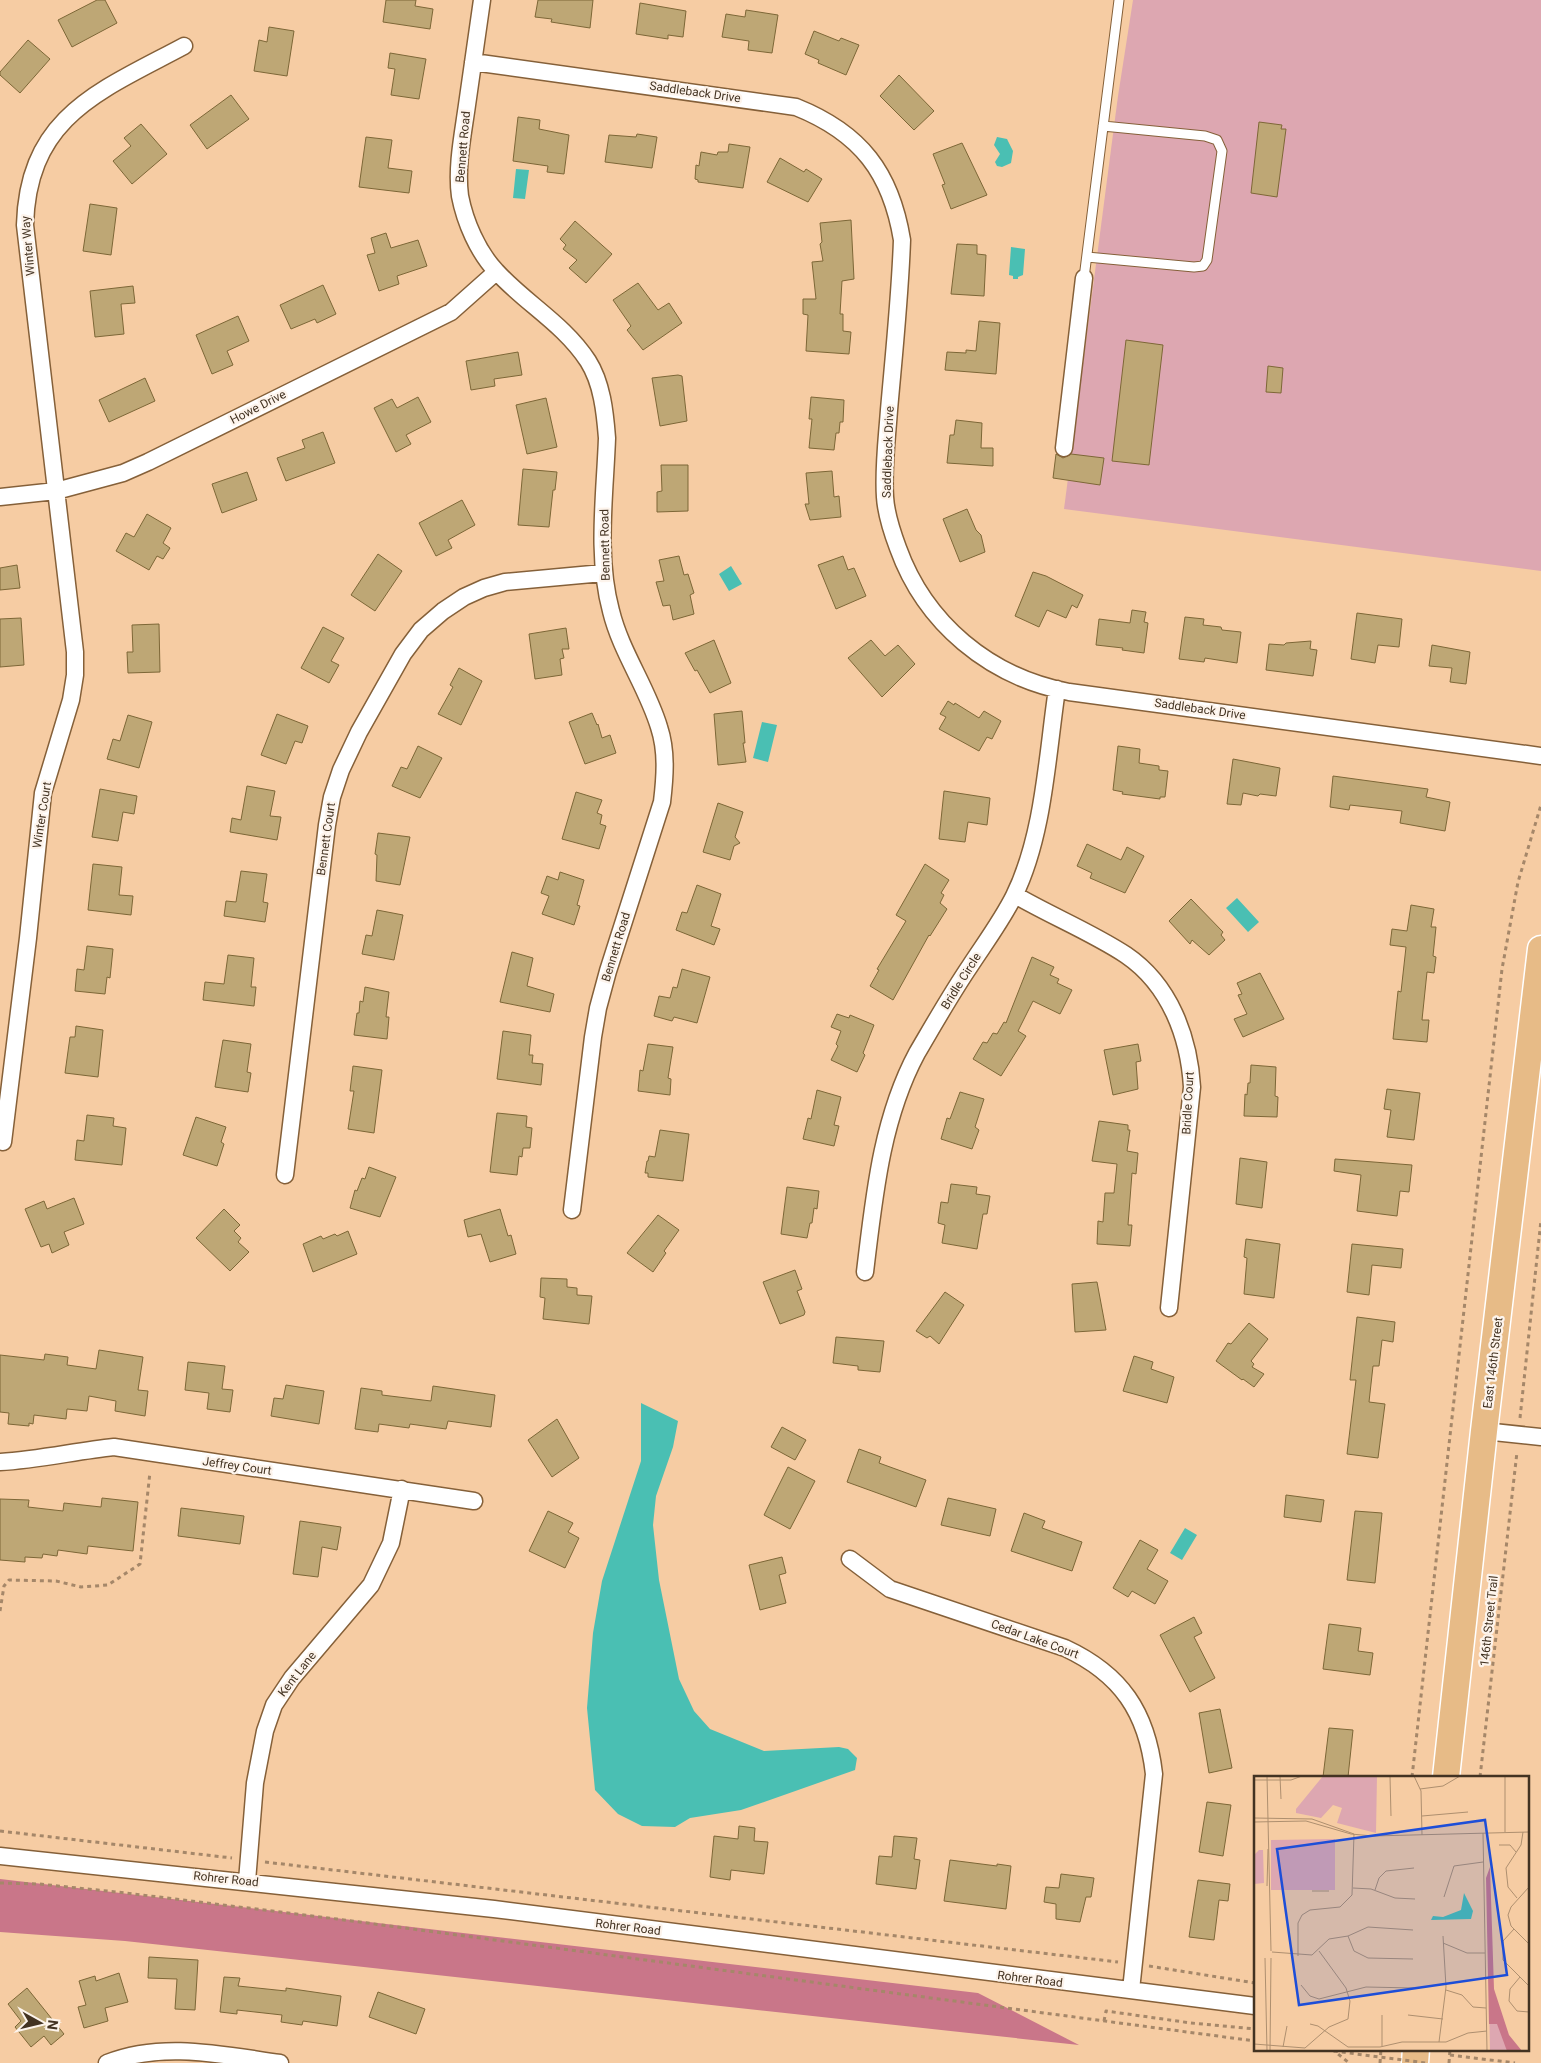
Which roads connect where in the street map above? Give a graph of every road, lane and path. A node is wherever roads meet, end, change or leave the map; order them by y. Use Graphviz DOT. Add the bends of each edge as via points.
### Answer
graph roads {
  1 [pos="482,0"];
  2 [pos="1119,0"];
  3 [pos="184,46"];
  4 [pos="474,62"];
  5 [pos="1103,126"];
  6 [pos="1087,257"];
  7 [pos="496,272"];
  8 [pos="1084,278"];
  9 [pos="1064,448"];
  10 [pos="56,491"];
  11 [pos="0,497"];
  12 [pos="603,573"];
  13 [pos="1057,689"];
  14 [pos="1541,756"];
  15 [pos="1541,805"];
  16 [pos="1014,895"];
  17 [pos="1541,950"];
  18 [pos="3,1142"];
  19 [pos="286,1175"];
  20 [pos="572,1210"];
  21 [pos="1541,1220"];
  22 [pos="865,1272"];
  23 [pos="1169,1308"];
  24 [pos="1521,1401"];
  25 [pos="1484,1431"];
  26 [pos="1541,1437"];
  27 [pos="0,1462"];
  28 [pos="1516,1468"];
  29 [pos="150,1472"];
  30 [pos="402,1488"];
  31 [pos="474,1501"];
  32 [pos="850,1558"];
  33 [pos="0,1610"];
  34 [pos="1412,1776"];
  35 [pos="1446,1776"];
  36 [pos="1480,1776"];
  37 [pos="0,1831"];
  38 [pos="0,1856"];
  39 [pos="249,1860"];
  40 [pos="247,1881"];
  41 [pos="0,1882"];
  42 [pos="1134,1964"];
  43 [pos="1254,1983"];
  44 [pos="1131,1990"];
  45 [pos="1254,2006"];
  46 [pos="1104,2021"];
  47 [pos="1254,2030"];
  48 [pos="1254,2041"];
  49 [pos="1326,2050"];
  50 [pos="1333,2050"];
  51 [pos="1381,2050"];
  52 [pos="1416,2050"];
  53 [pos="1450,2050"];
  54 [pos="1450,2055"];
  55 [pos="107,2063"];
  56 [pos="280,2063"];
  57 [pos="1349,2063"];
  58 [pos="1380,2063"];
  59 [pos="1415,2063"];
  60 [pos="1426,2063"];
  61 [pos="1448,2063"];
  62 [pos="1515,2063"];
  1 -- 4 [label="street, Bennett Road"];
  2 -- 5 [label="lane"];
  3 -- 10 [label="street, Winter Way" via="98,92 63,120 50,138 29,184 25,225"];
  4 -- 7 [label="street, Bennett Road" via="463,132 460,197 476,243"];
  4 -- 13 [label="street, Saddleback Drive" via="796,107 837,127 867,154 891,192 902,240 886,450 885,497 892,534 918,592 954,636 997,666"];
  5 -- 6 [label="lane"];
  5 -- 6 [label="lane" via="1205,136 1217,140 1222,151 1207,260 1203,266"];
  6 -- 8 [label="lane"];
  7 -- 10 [label="street, Howe Drive" via="451,312 433,322 148,462 123,473"];
  7 -- 12 [label="street, Bennett Road" via="574,342 589,362 599,387 606,415 607,438"];
  8 -- 9 [label="street"];
  10 -- 11 [label="street, Howe Drive"];
  10 -- 18 [label="street, Winter Court" via="75,674 71,700 43,793"];
  12 -- 19 [label="street, Bennett Court" via="505,582 464,598 443,611 421,630 404,654 360,732 341,770 326,824"];
  12 -- 20 [label="street, Bennett Road" via="617,633 659,727 665,777 662,802 598,1008"];
  13 -- 14 [label="street, Saddleback Drive"];
  13 -- 16 [label="street, Bridle Circle" via="1034,837"];
  15 -- 34 [label="path" via="1518,882 1502,968"];
  16 -- 22 [label="street, Bridle Circle" via="921,1047 903,1085 882,1151"];
  16 -- 23 [label="street, Bridle Court" via="1127,956 1161,990 1184,1034 1192,1087"];
  17 -- 25 [label="main road, East 146th Street"];
  21 -- 24 [label="path"];
  25 -- 26 [label="street"];
  25 -- 35 [label="main road, East 146th Street"];
  27 -- 30 [label="street, Jeffrey Court" via="114,1447"];
  28 -- 36 [label="path, 146th Street Trail"];
  29 -- 33 [label="path" via="140,1564 108,1585 81,1588 56,1581 9,1580 4,1586"];
  30 -- 31 [label="street, Jeffrey Court"];
  30 -- 39 [label="street, Kent Lane" via="391,1543 371,1586 292,1678 274,1705 264,1731 255,1783"];
  32 -- 42 [label="street, Cedar Lake Court" via="890,1589 1086,1657 1123,1689 1143,1726 1152,1752 1154,1774"];
  37 -- 39 [label="path"];
  38 -- 40 [label="street, Rohrer Road"];
  39 -- 40 [label="street, Kent Lane"];
  39 -- 42 [label="path"];
  40 -- 44 [label="street, Rohrer Road"];
  41 -- 46 [label="path" via="337,1918"];
  42 -- 43 [label="path"];
  42 -- 44 [label="street, Cedar Lake Court"];
  44 -- 45 [label="street, Rohrer Road"];
  46 -- 47 [label="path" via="1106,2011"];
  46 -- 48 [label="path"];
  49 -- 60 [label="path, bridge"];
  50 -- 57 [label="path"];
  51 -- 58 [label="path"];
  52 -- 59 [label="main road"];
  53 -- 54 [label="path"];
  54 -- 61 [label="path"];
  54 -- 62 [label="path"];
  55 -- 56 [label="street" via="132,2054 167,2050"];
}
